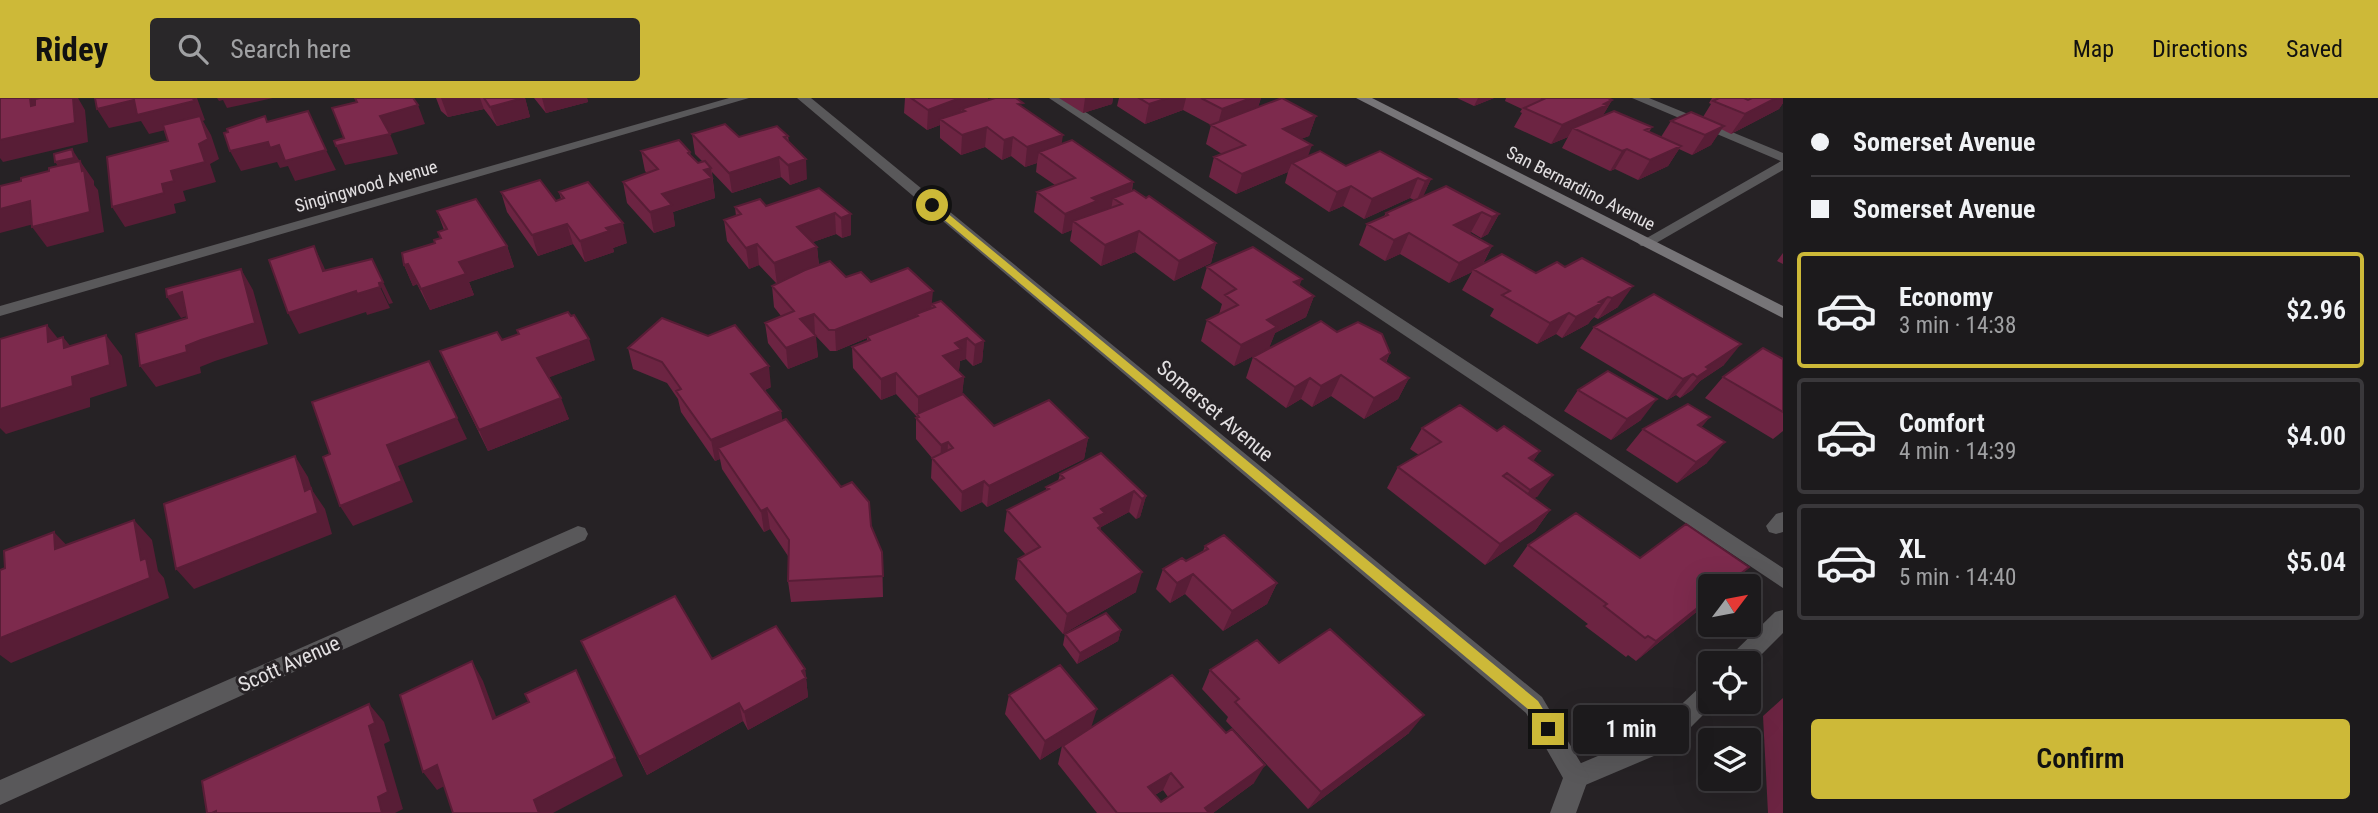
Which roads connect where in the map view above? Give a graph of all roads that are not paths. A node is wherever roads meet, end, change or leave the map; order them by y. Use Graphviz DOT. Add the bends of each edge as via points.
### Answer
graph roads {
  1 [pos="743,98"];
  2 [pos="803,98"];
  3 [pos="1055,98"];
  4 [pos="1362,98"];
  5 [pos="1638,98"];
  6 [pos="1783,158"];
  7 [pos="1783,164"];
  8 [pos="1646,243"];
  9 [pos="0,311"];
  10 [pos="1783,313"];
  11 [pos="578,534"];
  12 [pos="1783,579"];
  13 [pos="1783,619"];
  14 [pos="1750,651"];
  15 [pos="1698,704"];
  16 [pos="1576,777"];
  17 [pos="0,793"];
  18 [pos="1563,813"];
  1 -- 9 [label="street, Singingwood Avenue"];
  2 -- 16 [label="street, Somerset Avenue" via="1534,705"];
  3 -- 12 [label="street"];
  4 -- 8 [label="main road, San Bernardino Avenue"];
  5 -- 6 [label="street"];
  7 -- 8 [label="street"];
  8 -- 10 [label="main road, San Bernardino Avenue"];
  11 -- 17 [label="street, Scott Avenue"];
  13 -- 14 [label="street"];
  15 -- 16 [label="street" via="1659,742"];
  16 -- 18 [label="street"];
}
